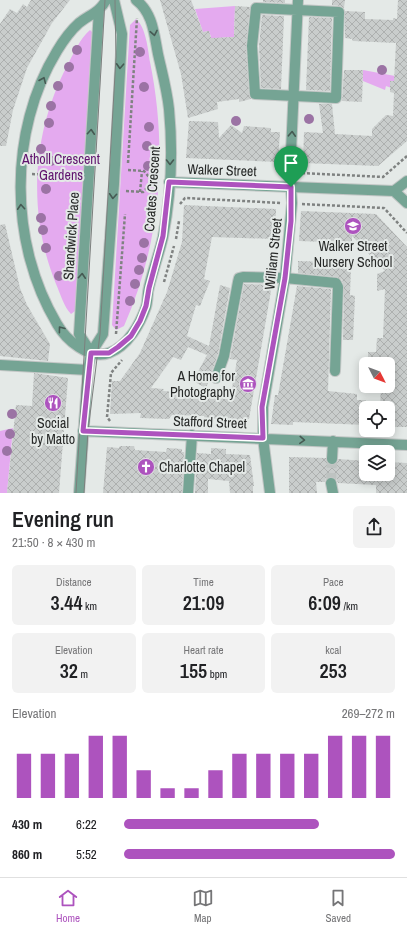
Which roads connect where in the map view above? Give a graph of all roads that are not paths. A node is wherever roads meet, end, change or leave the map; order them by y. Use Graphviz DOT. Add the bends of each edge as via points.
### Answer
graph roads {
  1 [pos="106,0"];
  2 [pos="114,0"];
  3 [pos="136,0"];
  4 [pos="298,0"];
  5 [pos="99,10"];
  6 [pos="297,11"];
  7 [pos="293,97"];
  8 [pos="407,181"];
  9 [pos="169,182"];
  10 [pos="291,187"];
  11 [pos="394,191"];
  12 [pos="407,203"];
  13 [pos="285,278"];
  14 [pos="91,353"];
  15 [pos="0,365"];
  16 [pos="88,370"];
  17 [pos="335,371"];
  18 [pos="216,378"];
  19 [pos="83,431"];
  20 [pos="192,435"];
  21 [pos="263,438"];
  22 [pos="333,441"];
  23 [pos="407,445"];
  24 [pos="332,459"];
  25 [pos="79,493"];
  26 [pos="188,493"];
  27 [pos="270,493"];
  1 -- 5 [label="street"];
  2 -- 14 [label="street, one-way" via="122,34 114,184 103,334"];
  3 -- 9 [label="street, Coates Crescent, one-way" via="152,23 166,93 170,129"];
  4 -- 6 [label="street, William Street"];
  14 -- 5 [label="street, Shandwick Place, one-way" via="79,334"];
  14 -- 5 [label="street, one-way" via="75,344 61,330 39,285 30,257 21,210 21,173 24,139 30,114 52,60 73,29"];
  6 -- 7 [label="street, William Street"];
  6 -- 7 [label="street" via="254,9 252,46 255,94"];
  6 -- 7 [label="street" via="339,12 336,98"];
  10 -- 7 [label="street, William Street, one-way"];
  8 -- 11 [label="street"];
  9 -- 10 [label="street, Walker Street"];
  9 -- 14 [label="street, Coates Crescent" via="163,236 140,321 131,336 109,353"];
  10 -- 11 [label="street, Walker Street"];
  10 -- 13 [label="street, William Street"];
  11 -- 12 [label="street"];
  13 -- 17 [label="street" via="336,283 338,287"];
  13 -- 18 [label="street" via="239,278 224,356"];
  13 -- 21 [label="street, William Street" via="262,407"];
  14 -- 16 [label="street"];
  15 -- 16 [label="street"];
  16 -- 19 [label="street"];
  19 -- 20 [label="street, Stafford Street"];
  19 -- 25 [label="street"];
  20 -- 21 [label="street, Stafford Street"];
  20 -- 26 [label="street"];
  21 -- 22 [label="street, Stafford Street, one-way"];
  21 -- 27 [label="street, William Street"];
  22 -- 23 [label="street, Stafford Street"];
  22 -- 24 [label="street"];
}
